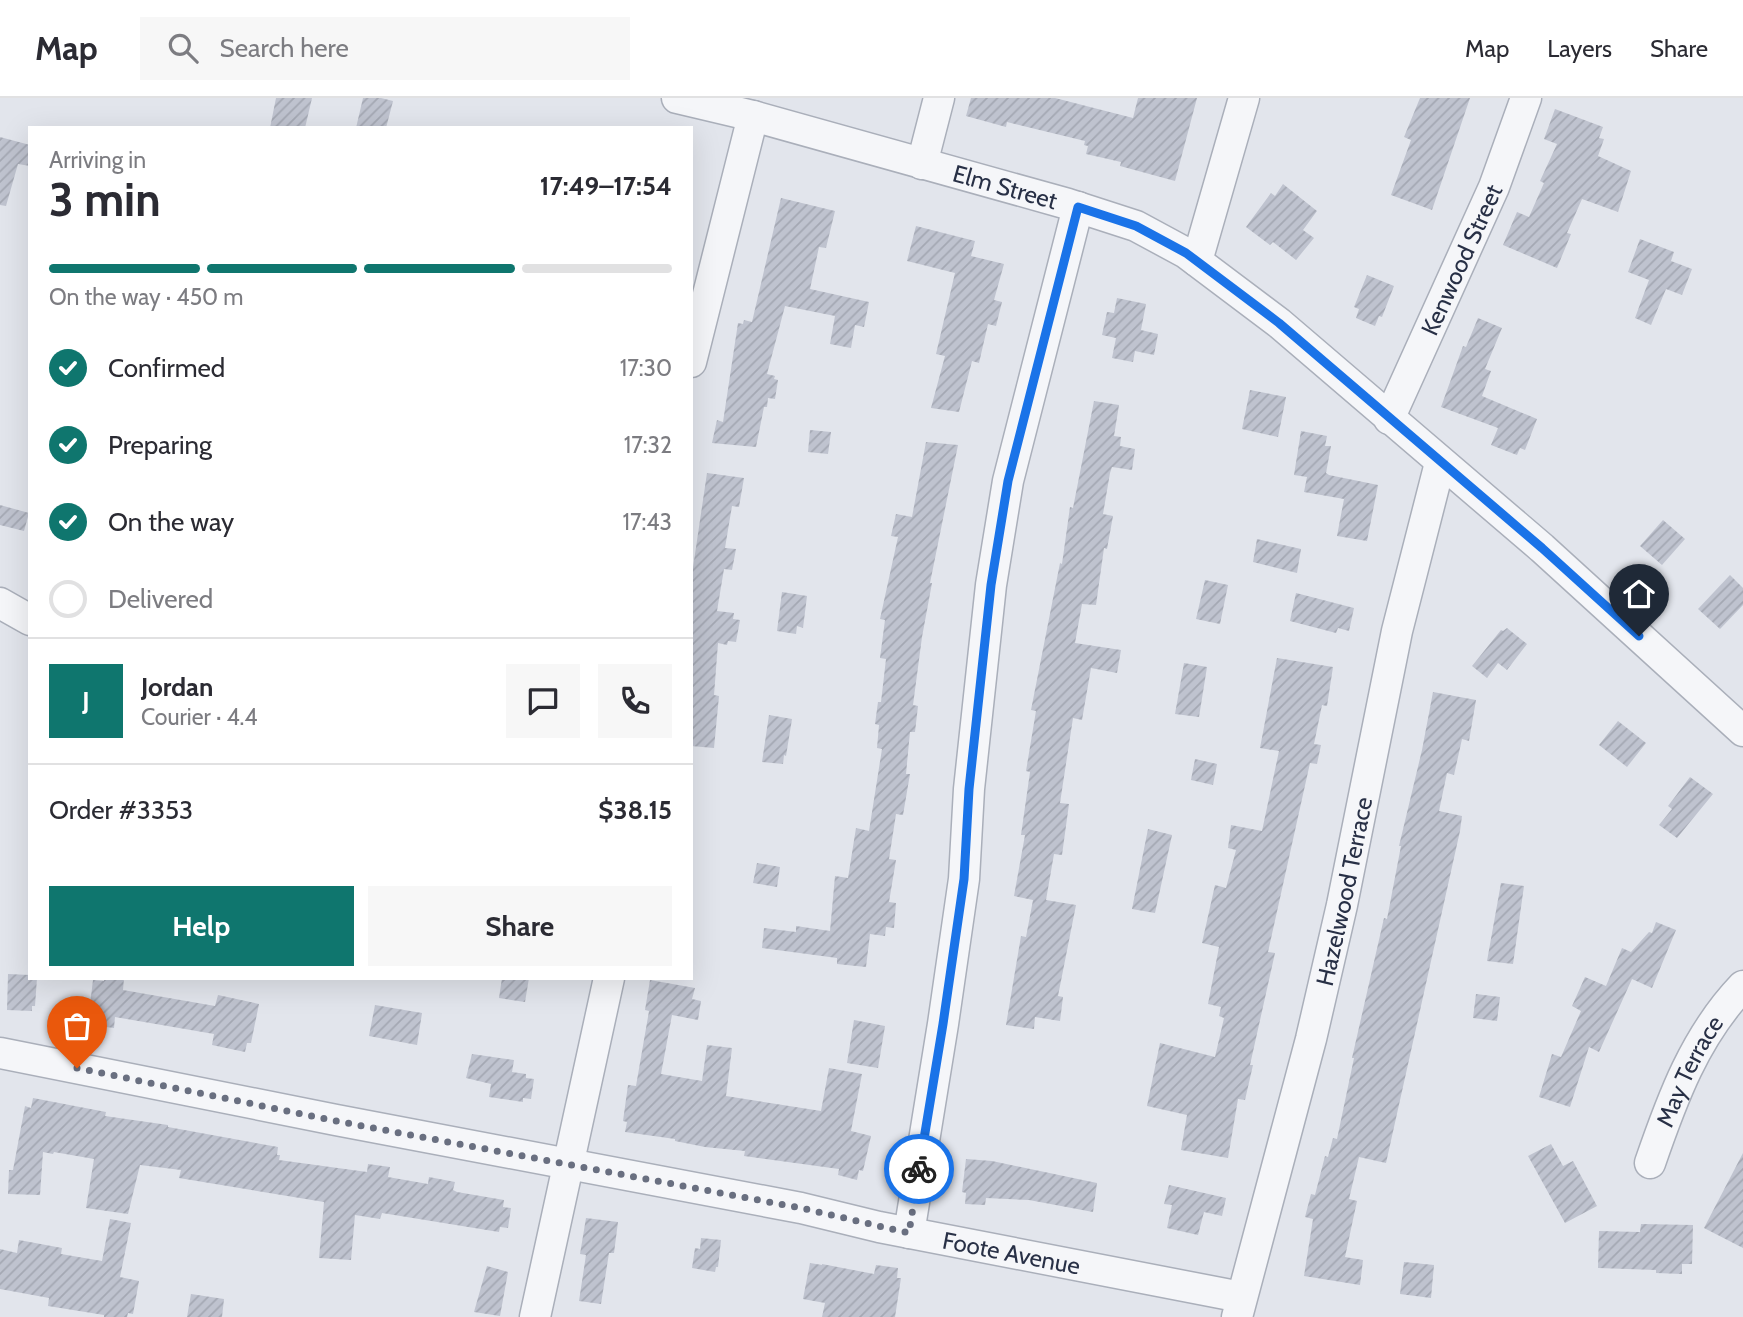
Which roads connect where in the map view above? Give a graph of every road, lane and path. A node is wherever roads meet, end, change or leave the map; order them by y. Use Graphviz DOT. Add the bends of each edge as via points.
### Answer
graph roads {
  1 [pos="677,98"];
  2 [pos="939,98"];
  3 [pos="1244,98"];
  4 [pos="1526,98"];
  5 [pos="753,116"];
  6 [pos="922,164"];
  7 [pos="1078,207"];
  8 [pos="1197,261"];
  9 [pos="693,354"];
  10 [pos="1389,419"];
  11 [pos="1440,463"];
  12 [pos="0,603"];
  13 [pos="28,619"];
  14 [pos="1743,731"];
  15 [pos="609,980"];
  16 [pos="1743,986"];
  17 [pos="0,1053"];
  18 [pos="569,1163"];
  19 [pos="1650,1163"];
  20 [pos="909,1233"];
  21 [pos="1239,1307"];
  22 [pos="535,1317"];
  1 -- 5 [label="street, Elm Street"];
  2 -- 6 [label="street"];
  3 -- 8 [label="street"];
  4 -- 10 [label="street, Kenwood Street" via="1494,187"];
  5 -- 6 [label="street, Elm Street"];
  5 -- 9 [label="street"];
  6 -- 7 [label="street, Elm Street"];
  7 -- 8 [label="street, Elm Street" via="1136,226"];
  7 -- 20 [label="street" via="1008,481 991,585 964,879"];
  8 -- 10 [label="street, Elm Street" via="1279,323"];
  10 -- 11 [label="street, Elm Street"];
  11 -- 14 [label="street, Elm Street" via="1542,548"];
  11 -- 21 [label="street, Hazelwood Terrace" via="1397,631 1311,1039"];
  12 -- 13 [label="street"];
  15 -- 18 [label="street"];
  16 -- 19 [label="street, May Terrace" via="1683,1073"];
  17 -- 18 [label="street, Foote Avenue"];
  18 -- 20 [label="street, Foote Avenue"];
  18 -- 22 [label="street"];
  20 -- 21 [label="street, Foote Avenue"];
}
